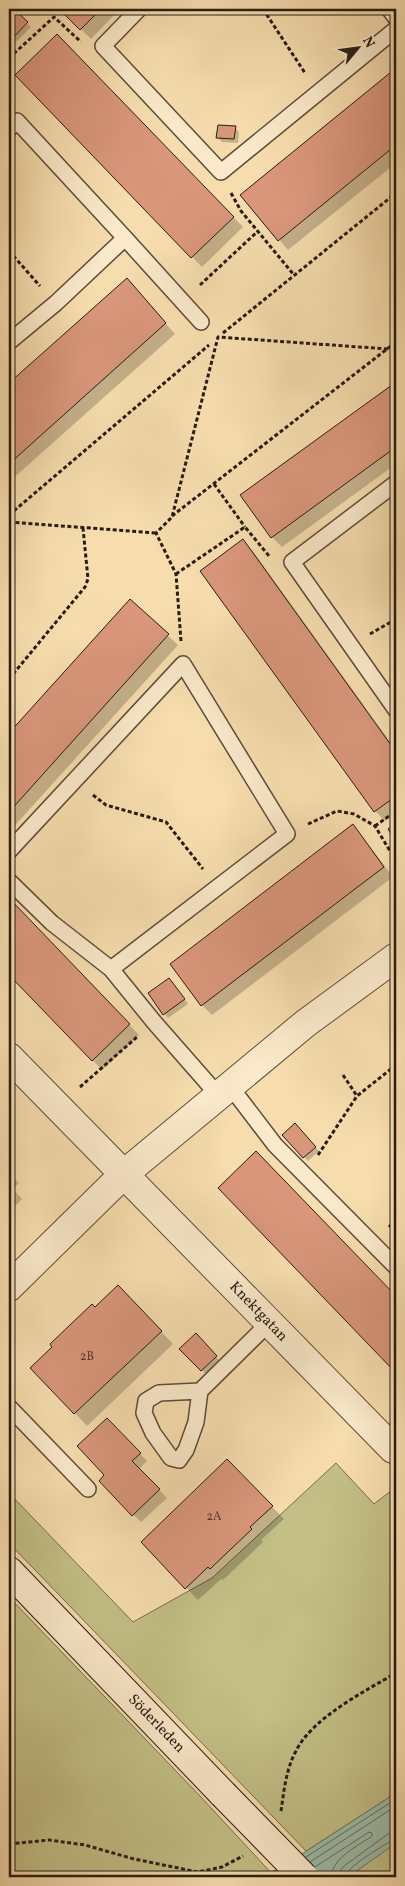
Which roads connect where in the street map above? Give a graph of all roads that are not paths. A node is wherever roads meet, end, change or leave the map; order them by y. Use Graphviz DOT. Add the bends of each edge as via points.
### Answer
graph roads {
  1 [pos="138,9"];
  2 [pos="389,9"];
  3 [pos="396,18"];
  4 [pos="396,29"];
  5 [pos="11,121"];
  6 [pos="125,238"];
  7 [pos="201,322"];
  8 [pos="9,342"];
  9 [pos="396,483"];
  10 [pos="396,710"];
  11 [pos="9,851"];
  12 [pos="9,881"];
  13 [pos="396,957"];
  14 [pos="111,969"];
  15 [pos="9,1057"];
  16 [pos="224,1090"];
  17 [pos="124,1174"];
  18 [pos="396,1267"];
  19 [pos="9,1286"];
  20 [pos="269,1323"];
  21 [pos="200,1391"];
  22 [pos="9,1408"];
  23 [pos="393,1449"];
  24 [pos="88,1489"];
  25 [pos="9,1571"];
  26 [pos="304,1877"];
  1 -- 4 [label="lane" via="103,46 221,172"];
  2 -- 3 [label="lane"];
  5 -- 6 [label="lane"];
  6 -- 7 [label="lane"];
  6 -- 8 [label="lane"];
  9 -- 10 [label="lane" via="292,562"];
  11 -- 14 [label="lane" via="183,664 287,834"];
  12 -- 14 [label="lane" via="52,923"];
  13 -- 16 [label="street" via="306,1023"];
  14 -- 16 [label="lane" via="154,1022"];
  15 -- 17 [label="street, Knektgatan"];
  16 -- 17 [label="street"];
  16 -- 18 [label="lane"];
  17 -- 19 [label="street"];
  17 -- 20 [label="street, Knektgatan"];
  20 -- 21 [label="lane"];
  20 -- 23 [label="street, Knektgatan"];
  21 -- 21 [label="lane" via="196,1422 186,1450 178,1460 171,1458 144,1414 146,1401 160,1393"];
  22 -- 24 [label="lane"];
  25 -- 26 [label="street, Söderleden, bridge"];
}
